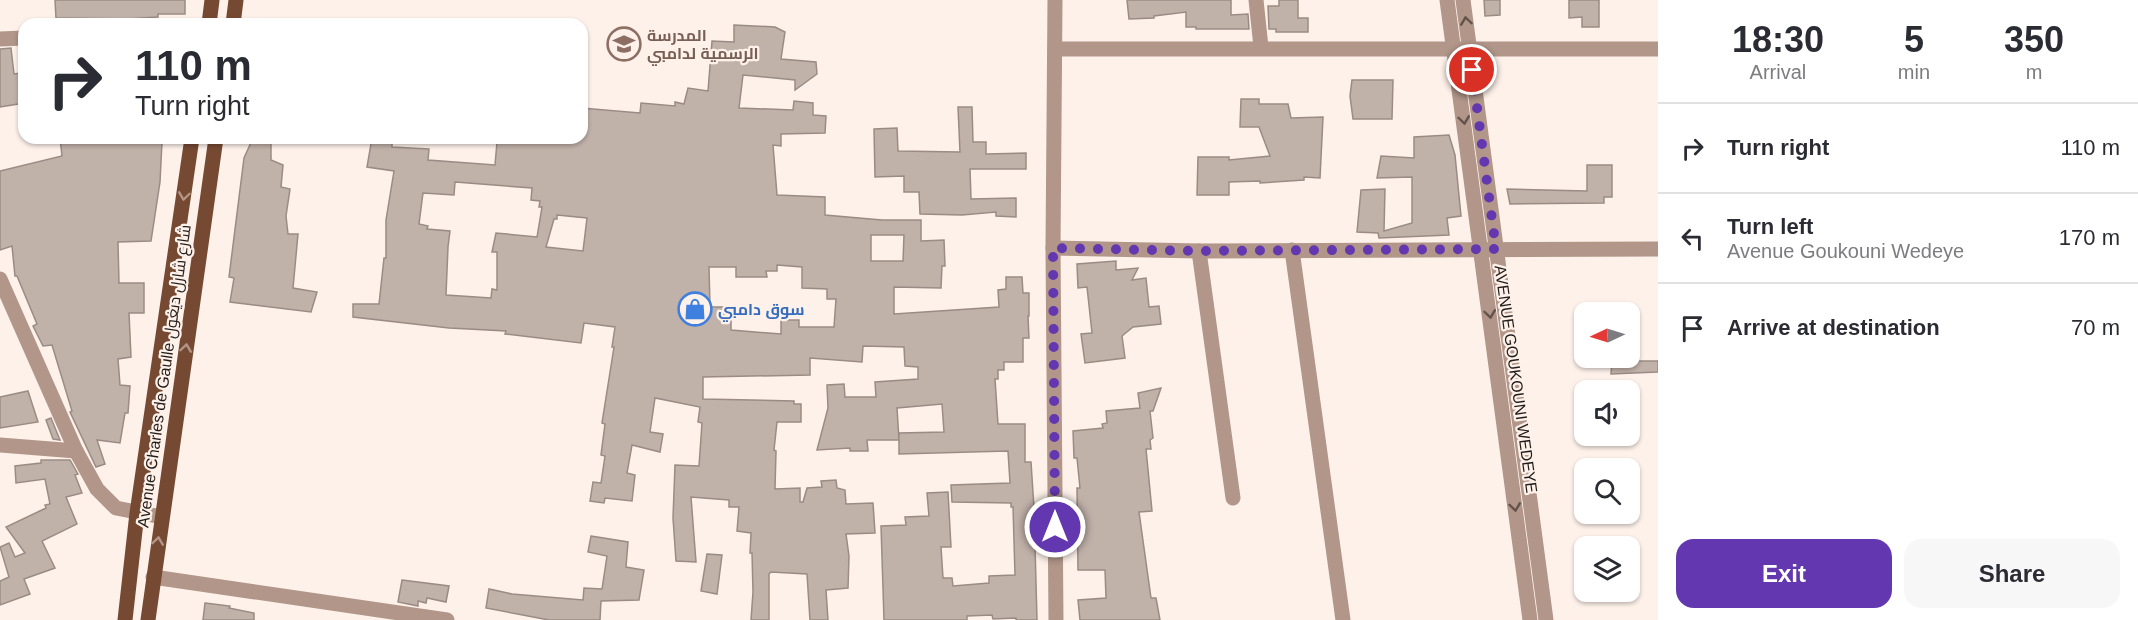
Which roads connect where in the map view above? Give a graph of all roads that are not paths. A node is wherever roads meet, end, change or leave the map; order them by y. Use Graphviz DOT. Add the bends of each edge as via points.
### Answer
graph roads {
  1 [pos="212,0"];
  2 [pos="236,0"];
  3 [pos="1055,0"];
  4 [pos="1256,0"];
  5 [pos="1447,0"];
  6 [pos="1463,0"];
  7 [pos="210,18"];
  8 [pos="233,18"];
  9 [pos="18,38"];
  10 [pos="0,39"];
  11 [pos="1262,47"];
  12 [pos="1461,48"];
  13 [pos="1055,49"];
  14 [pos="1658,49"];
  15 [pos="191,144"];
  16 [pos="215,144"];
  17 [pos="180,221"];
  18 [pos="204,225"];
  19 [pos="1053,248"];
  20 [pos="1489,249"];
  21 [pos="1658,249"];
  22 [pos="1292,250"];
  23 [pos="1198,251"];
  24 [pos="0,279"];
  25 [pos="0,445"];
  26 [pos="76,451"];
  27 [pos="1233,498"];
  28 [pos="137,513"];
  29 [pos="162,517"];
  30 [pos="153,577"];
  31 [pos="437,619"];
  32 [pos="125,620"];
  33 [pos="148,620"];
  34 [pos="1056,620"];
  35 [pos="1342,620"];
  36 [pos="1530,620"];
  37 [pos="1546,620"];
  1 -- 7 [label="main road"];
  2 -- 8 [label="main road"];
  3 -- 13 [label="street"];
  4 -- 11 [label="street"];
  5 -- 12 [label="street, AVENUE GOUKOUNI WEDEYE"];
  12 -- 6 [label="street, AVENUE GOUKOUNI WEDEYE, one-way"];
  9 -- 10 [label="street"];
  11 -- 12 [label="street"];
  11 -- 13 [label="street"];
  12 -- 14 [label="street"];
  12 -- 20 [label="street, AVENUE GOUKOUNI WEDEYE"];
  13 -- 19 [label="street"];
  15 -- 17 [label="main road, Avenue Charles de Gaulle شارع شارل ديغول, one-way"];
  16 -- 18 [label="main road, Avenue Charles de Gaulle شارع شارل ديغول"];
  17 -- 18 [label="main road"];
  17 -- 28 [label="main road, Avenue Charles de Gaulle شارع شارل ديغول"];
  29 -- 18 [label="main road, Avenue Charles de Gaulle شارع شارل ديغول, one-way"];
  19 -- 23 [label="street"];
  19 -- 34 [label="street"];
  20 -- 21 [label="street"];
  20 -- 22 [label="street"];
  20 -- 36 [label="street, AVENUE GOUKOUNI WEDEYE, one-way"];
  20 -- 37 [label="street, AVENUE GOUKOUNI WEDEYE"];
  22 -- 23 [label="street"];
  22 -- 35 [label="street"];
  23 -- 27 [label="street"];
  24 -- 26 [label="street"];
  25 -- 26 [label="street"];
  26 -- 28 [label="street" via="97,489 116,508"];
  28 -- 29 [label="street"];
  28 -- 32 [label="main road, Avenue Charles de Gaulle شارع شارل ديغول"];
  30 -- 29 [label="main road, Avenue Charles de Gaulle شارع شارل ديغول, one-way"];
  30 -- 31 [label="street"];
  30 -- 33 [label="main road, Avenue Charles de Gaulle شارع شارل ديغول"];
}
